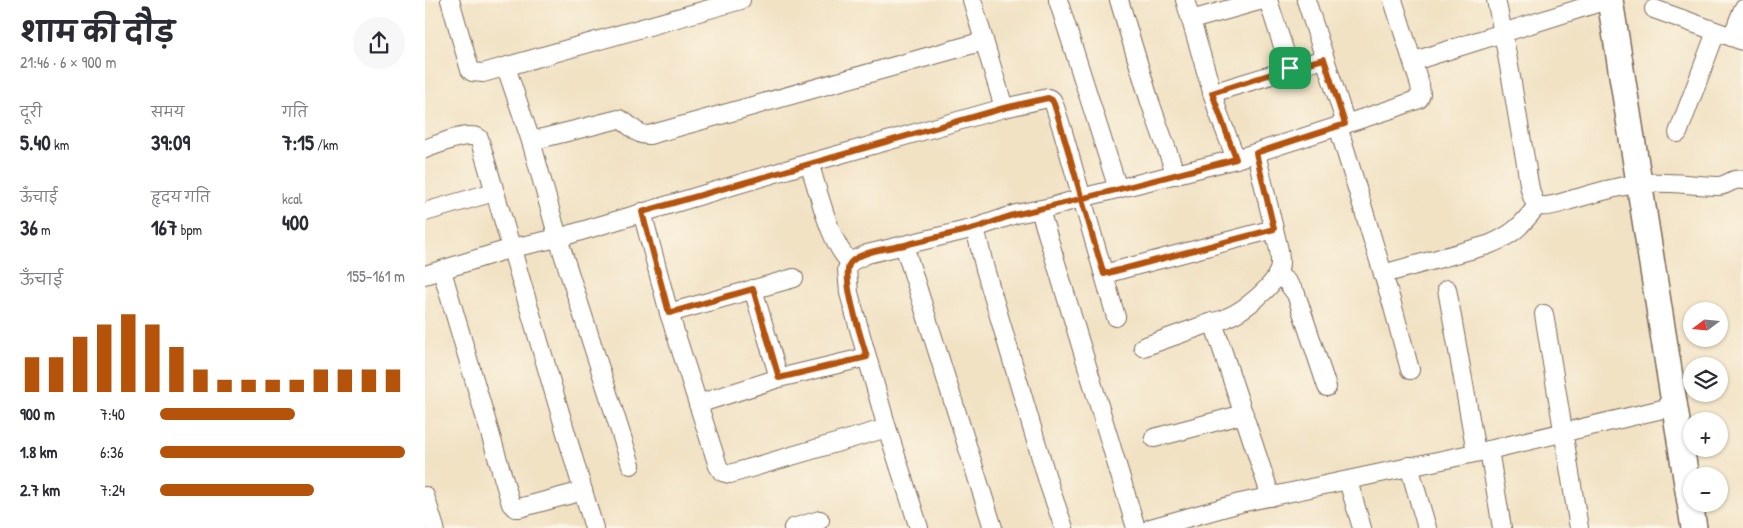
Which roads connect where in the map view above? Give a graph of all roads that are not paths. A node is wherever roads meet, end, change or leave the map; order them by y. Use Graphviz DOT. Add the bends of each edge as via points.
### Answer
graph roads {
  1 [pos="450,0"];
  2 [pos="741,0"];
  3 [pos="971,0"];
  4 [pos="1058,0"];
  5 [pos="1119,0"];
  6 [pos="1185,0"];
  7 [pos="1262,0"];
  8 [pos="1268,0"];
  9 [pos="1306,0"];
  10 [pos="1393,0"];
  11 [pos="1496,0"];
  12 [pos="1608,0"];
  13 [pos="1654,9"];
  14 [pos="1743,9"];
  15 [pos="1191,20"];
  16 [pos="1504,33"];
  17 [pos="1730,37"];
  18 [pos="984,41"];
  19 [pos="1324,59"];
  20 [pos="1414,61"];
  21 [pos="507,67"];
  22 [pos="1290,68"];
  23 [pos="1212,93"];
  24 [pos="1004,108"];
  25 [pos="1342,125"];
  26 [pos="1678,133"];
  27 [pos="531,141"];
  28 [pos="425,149"];
  29 [pos="1256,153"];
  30 [pos="1236,159"];
  31 [pos="809,163"];
  32 [pos="1176,174"];
  33 [pos="1743,180"];
  34 [pos="1639,184"];
  35 [pos="1117,189"];
  36 [pos="494,192"];
  37 [pos="1081,198"];
  38 [pos="1537,206"];
  39 [pos="1040,210"];
  40 [pos="425,212"];
  41 [pos="642,212"];
  42 [pos="975,228"];
  43 [pos="1274,229"];
  44 [pos="557,238"];
  45 [pos="903,245"];
  46 [pos="512,248"];
  47 [pos="850,262"];
  48 [pos="433,273"];
  49 [pos="1104,274"];
  50 [pos="1277,274"];
  51 [pos="1383,274"];
  52 [pos="794,278"];
  53 [pos="753,289"];
  54 [pos="1447,289"];
  55 [pos="669,313"];
  56 [pos="1544,314"];
  57 [pos="1116,317"];
  58 [pos="1213,322"];
  59 [pos="1143,347"];
  60 [pos="867,357"];
  61 [pos="1410,370"];
  62 [pos="779,378"];
  63 [pos="1327,387"];
  64 [pos="698,404"];
  65 [pos="1675,406"];
  66 [pos="1244,414"];
  67 [pos="887,428"];
  68 [pos="1563,433"];
  69 [pos="1154,438"];
  70 [pos="1483,451"];
  71 [pos="631,465"];
  72 [pos="1409,466"];
  73 [pos="1348,480"];
  74 [pos="583,491"];
  75 [pos="425,496"];
  76 [pos="1271,497"];
  77 [pos="820,520"];
  78 [pos="435,528"];
  79 [pos="594,528"];
  80 [pos="793,528"];
  81 [pos="919,528"];
  82 [pos="993,528"];
  83 [pos="1064,528"];
  84 [pos="1136,528"];
  85 [pos="1152,528"];
  86 [pos="1362,528"];
  87 [pos="1427,528"];
  88 [pos="1502,528"];
  89 [pos="1579,528"];
  90 [pos="1694,528"];
  1 -- 21 [label="street" via="472,72 483,73"];
  2 -- 21 [label="street"];
  3 -- 18 [label="street"];
  4 -- 35 [label="street"];
  5 -- 32 [label="street"];
  6 -- 15 [label="street"];
  7 -- 15 [label="street"];
  8 -- 22 [label="street"];
  9 -- 19 [label="street"];
  10 -- 20 [label="street"];
  11 -- 16 [label="street"];
  12 -- 16 [label="street"];
  12 -- 34 [label="street"];
  13 -- 17 [label="street"];
  14 -- 17 [label="street"];
  15 -- 23 [label="street"];
  16 -- 20 [label="street"];
  16 -- 38 [label="street" via="1519,129"];
  17 -- 26 [label="street"];
  18 -- 24 [label="street"];
  18 -- 27 [label="street" via="649,135 638,133 619,119"];
  19 -- 22 [label="street"];
  19 -- 25 [label="street"];
  20 -- 25 [label="street" via="1420,85 1419,99"];
  21 -- 27 [label="street"];
  22 -- 23 [label="street"];
  23 -- 30 [label="street"];
  24 -- 31 [label="street"];
  24 -- 37 [label="street" via="1048,98 1052,100"];
  25 -- 29 [label="street"];
  25 -- 51 [label="street"];
  27 -- 44 [label="street"];
  28 -- 36 [label="street" via="463,136 479,138"];
  29 -- 30 [label="street"];
  29 -- 43 [label="street"];
  30 -- 32 [label="street"];
  31 -- 41 [label="street"];
  31 -- 47 [label="street" via="833,237"];
  32 -- 35 [label="street"];
  33 -- 34 [label="street" via="1735,179 1717,186"];
  34 -- 38 [label="street"];
  34 -- 65 [label="street"];
  35 -- 37 [label="street"];
  36 -- 40 [label="street"];
  36 -- 46 [label="street"];
  37 -- 39 [label="street"];
  37 -- 49 [label="street"];
  38 -- 51 [label="street" via="1513,233 1501,240"];
  39 -- 42 [label="street" via="1016,214"];
  39 -- 84 [label="street"];
  41 -- 44 [label="street"];
  41 -- 55 [label="street"];
  42 -- 45 [label="street"];
  42 -- 83 [label="street"];
  43 -- 49 [label="street"];
  43 -- 50 [label="street" via="1280,261"];
  44 -- 46 [label="street"];
  44 -- 71 [label="street"];
  45 -- 47 [label="street"];
  45 -- 82 [label="street"];
  46 -- 48 [label="street"];
  46 -- 74 [label="street"];
  47 -- 60 [label="street" via="847,268 849,293"];
  48 -- 74 [label="street" via="511,504 519,508"];
  49 -- 57 [label="street"];
  50 -- 58 [label="street" via="1269,286 1241,310"];
  50 -- 63 [label="street" via="1295,294"];
  51 -- 61 [label="street"];
  52 -- 53 [label="street"];
  53 -- 55 [label="street"];
  53 -- 62 [label="street"];
  54 -- 70 [label="street"];
  55 -- 64 [label="street"];
  56 -- 68 [label="street"];
  58 -- 59 [label="street"];
  58 -- 66 [label="street"];
  60 -- 62 [label="street"];
  60 -- 67 [label="street"];
  62 -- 64 [label="street"];
  64 -- 67 [label="street" via="718,466 726,474"];
  65 -- 68 [label="street"];
  65 -- 90 [label="street"];
  66 -- 69 [label="street"];
  66 -- 76 [label="street"];
  67 -- 81 [label="street"];
  68 -- 70 [label="street"];
  68 -- 89 [label="street"];
  70 -- 72 [label="street"];
  70 -- 88 [label="street"];
  72 -- 73 [label="street"];
  72 -- 87 [label="street"];
  73 -- 76 [label="street"];
  73 -- 86 [label="street"];
  74 -- 79 [label="street"];
  75 -- 78 [label="street"];
  76 -- 85 [label="street"];
  77 -- 80 [label="street"];
}
